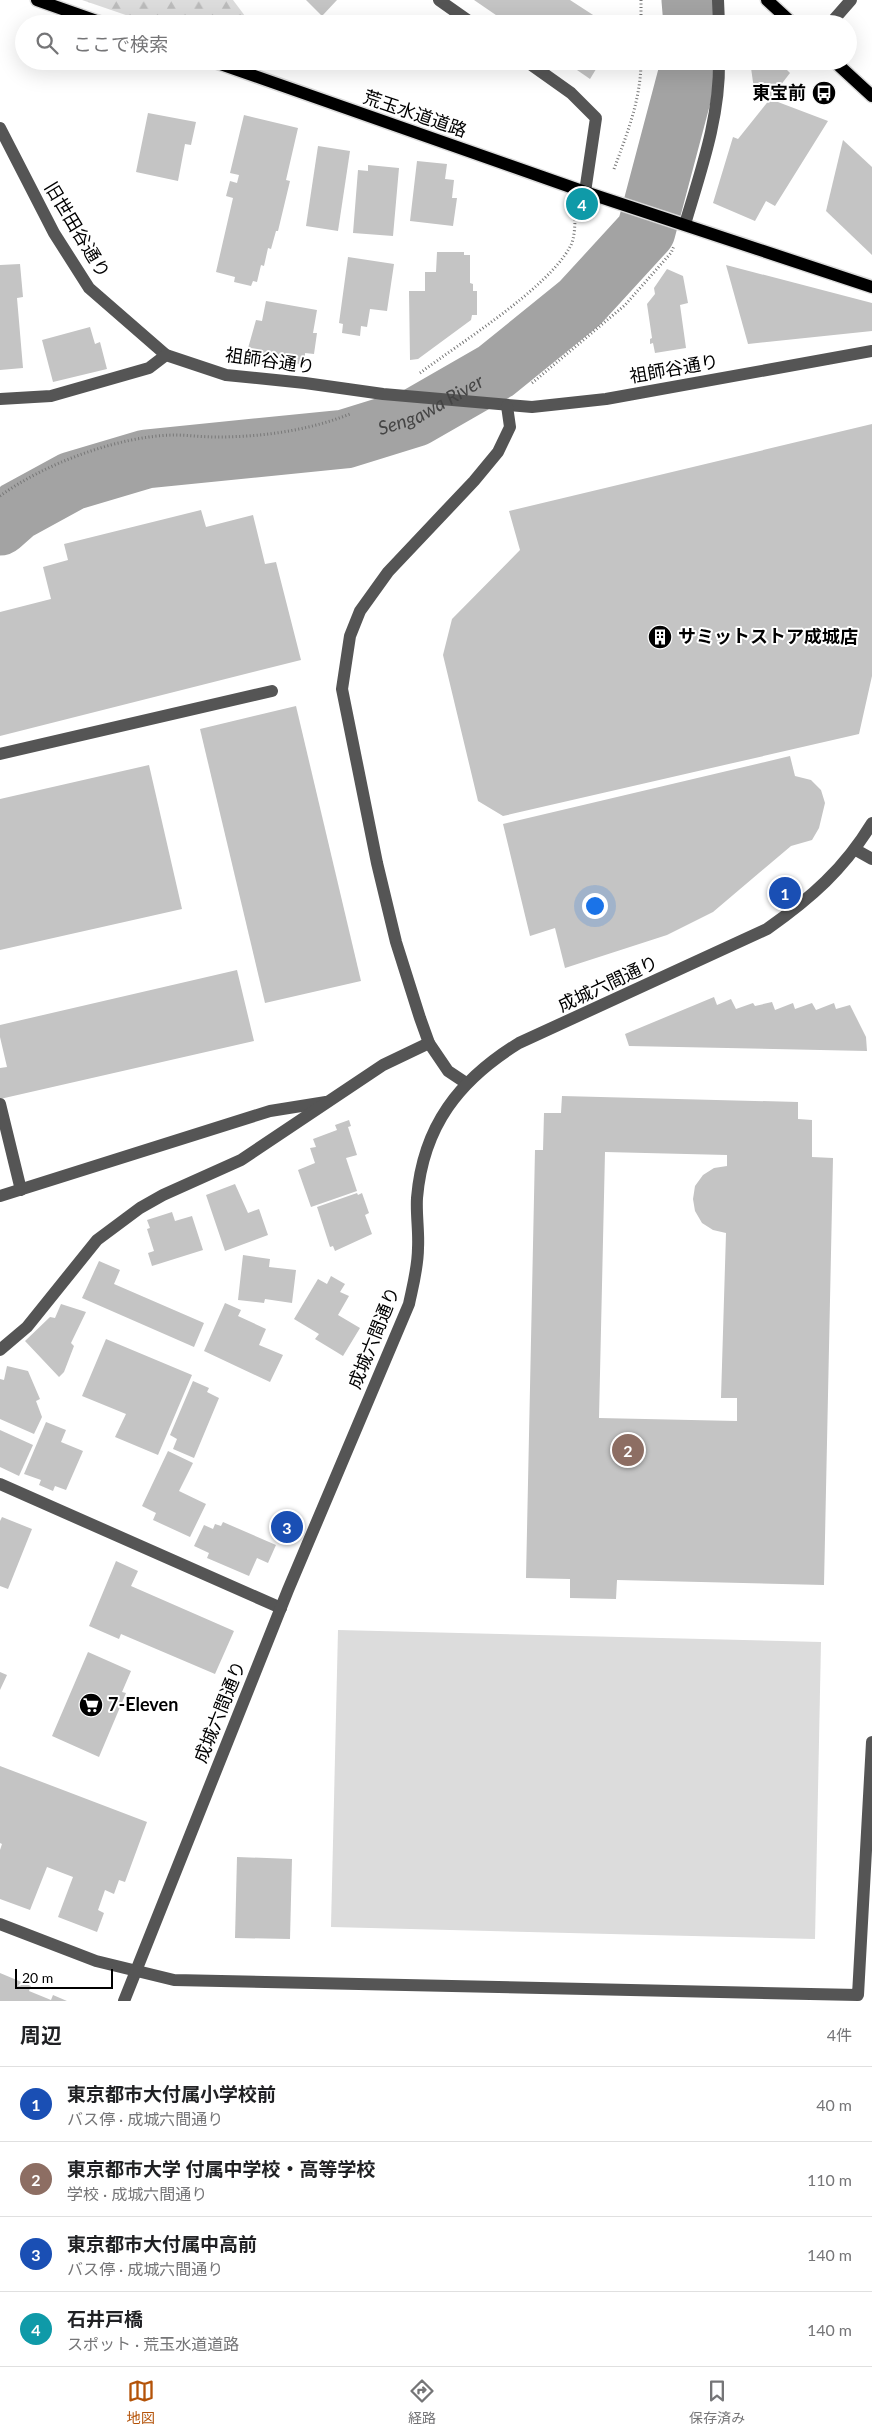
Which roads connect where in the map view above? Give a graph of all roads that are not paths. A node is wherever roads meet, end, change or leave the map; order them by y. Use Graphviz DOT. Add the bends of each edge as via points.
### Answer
graph roads {
  1 [pos="37,0"];
  2 [pos="439,0"];
  3 [pos="718,0"];
  4 [pos="767,0"];
  5 [pos="851,0"];
  6 [pos="80,15"];
  7 [pos="460,15"];
  8 [pos="719,15"];
  9 [pos="783,15"];
  10 [pos="838,15"];
  11 [pos="238,70"];
  12 [pos="539,70"];
  13 [pos="719,70"];
  14 [pos="844,70"];
  15 [pos="872,96"];
  16 [pos="0,128"];
  17 [pos="585,192"];
  18 [pos="680,223"];
  19 [pos="872,287"];
  20 [pos="872,351"];
  21 [pos="166,354"];
  22 [pos="0,399"];
  23 [pos="507,406"];
  24 [pos="272,691"];
  25 [pos="0,754"];
  26 [pos="872,823"];
  27 [pos="856,850"];
  28 [pos="872,858"];
  29 [pos="429,1043"];
  30 [pos="466,1083"];
  31 [pos="331,1102"];
  32 [pos="0,1104"];
  33 [pos="21,1190"];
  34 [pos="0,1196"];
  35 [pos="0,1350"];
  36 [pos="0,1484"];
  37 [pos="281,1608"];
  38 [pos="872,1742"];
  39 [pos="0,1924"];
  40 [pos="134,1972"];
  41 [pos="124,2001"];
  1 -- 6 [label="main road"];
  2 -- 7 [label="street"];
  3 -- 8 [label="street"];
  4 -- 9 [label="main road"];
  5 -- 10 [label="street"];
  11 -- 17 [label="main road, 荒玉水道道路"];
  12 -- 17 [label="street" via="571,93 596,118"];
  13 -- 18 [label="street" via="713,126"];
  14 -- 15 [label="main road"];
  16 -- 21 [label="street, 旧世田谷通り" via="54,233 84,282"];
  17 -- 18 [label="main road, 荒玉水道道路"];
  18 -- 19 [label="main road"];
  20 -- 23 [label="street, 祖師谷通り" via="606,399 532,407"];
  21 -- 22 [label="street" via="149,368 51,396"];
  21 -- 23 [label="street, 祖師谷通り" via="226,375"];
  23 -- 29 [label="street" via="510,427 498,452 374,590 360,611 344,664 344,708 377,863 396,942"];
  24 -- 25 [label="street"];
  26 -- 27 [label="street, 成城六間通り"];
  27 -- 28 [label="street"];
  27 -- 30 [label="street, 成城六間通り" via="804,903 767,929 519,1043 492,1060"];
  29 -- 30 [label="street" via="448,1071"];
  29 -- 31 [label="street" via="383,1065"];
  30 -- 37 [label="street, 成城六間通り" via="430,1142 420,1175 418,1248 408,1304"];
  31 -- 33 [label="street" via="270,1111"];
  31 -- 35 [label="street" via="241,1160 140,1208 97,1240 27,1327"];
  32 -- 33 [label="street"];
  33 -- 34 [label="street"];
  36 -- 37 [label="street"];
  37 -- 40 [label="street, 成城六間通り"];
  38 -- 40 [label="street" via="858,1995 174,1980"];
  39 -- 40 [label="street"];
  40 -- 41 [label="street, 成城六間通り"];
}
